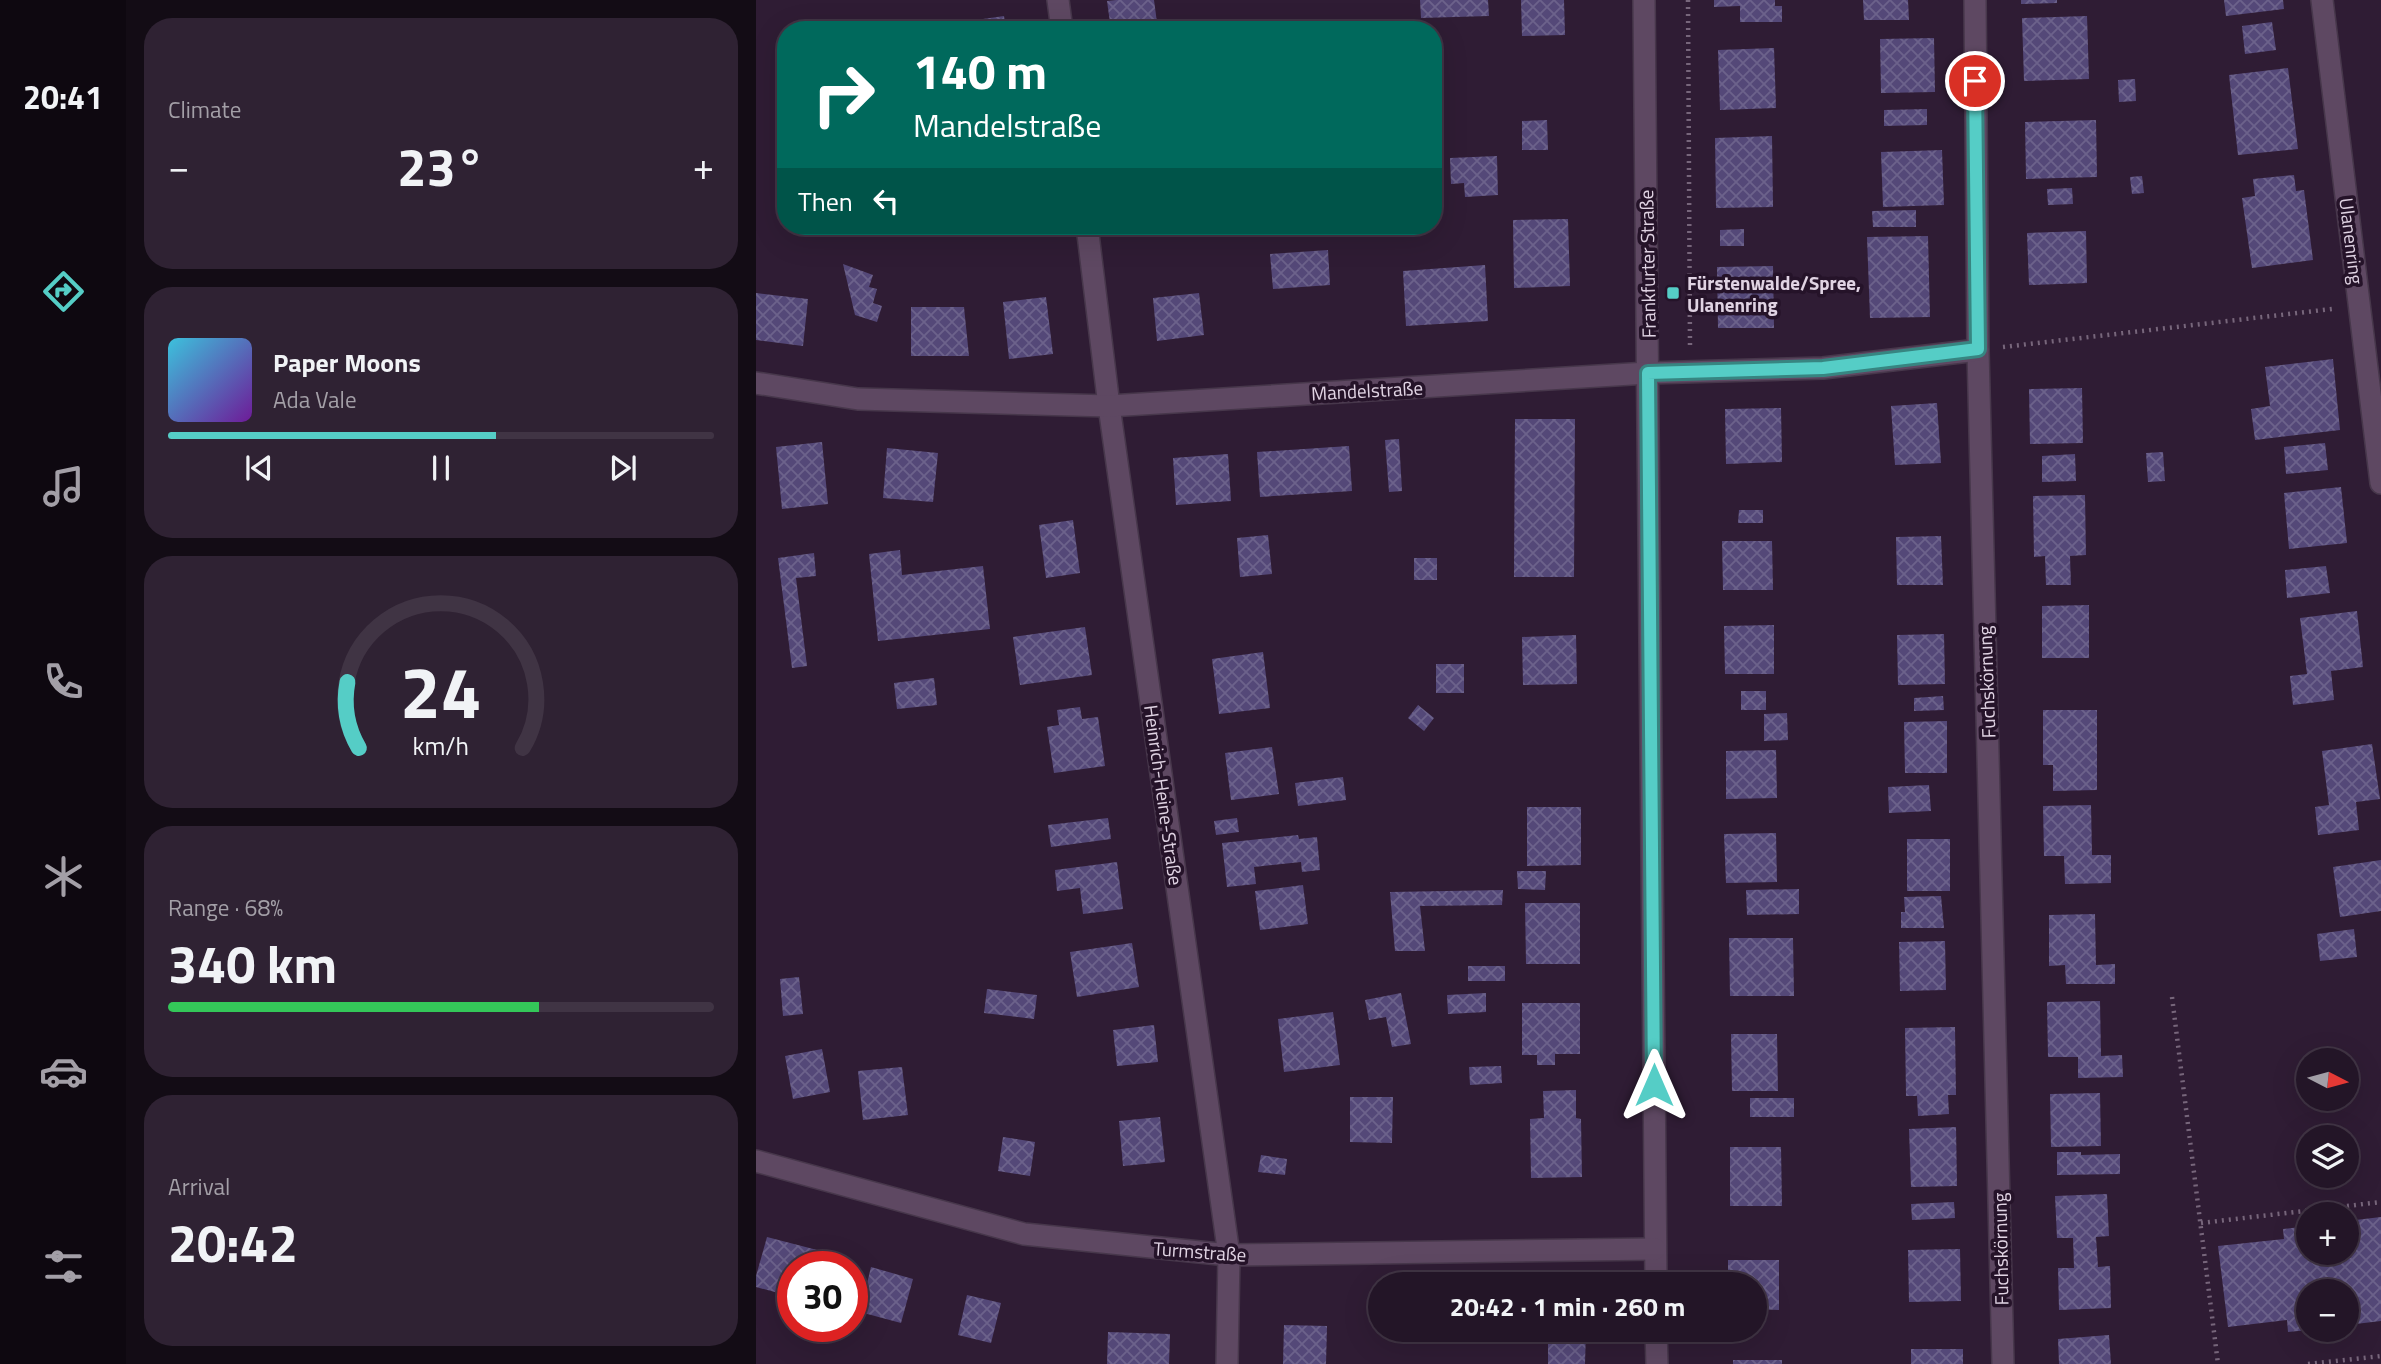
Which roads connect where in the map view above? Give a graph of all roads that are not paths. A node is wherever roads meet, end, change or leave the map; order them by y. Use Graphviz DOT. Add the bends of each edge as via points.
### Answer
graph roads {
  1 [pos="1058,0"];
  2 [pos="1644,0"];
  3 [pos="1975,0"];
  4 [pos="2322,0"];
  5 [pos="1061,21"];
  6 [pos="1088,235"];
  7 [pos="1978,349"];
  8 [pos="1648,373"];
  9 [pos="756,383"];
  10 [pos="1109,406"];
  11 [pos="2381,483"];
  12 [pos="756,1161"];
  13 [pos="1655,1249"];
  14 [pos="1228,1255"];
  15 [pos="1656,1272"];
  16 [pos="1656,1342"];
  17 [pos="1227,1364"];
  18 [pos="1657,1364"];
  19 [pos="2003,1364"];
  1 -- 5 [label="street"];
  2 -- 8 [label="street, Frankfurter Straße"];
  3 -- 7 [label="street, Fuchskörnung"];
  4 -- 11 [label="street, Ulanenring"];
  6 -- 10 [label="street, Heinrich-Heine-Straße"];
  7 -- 8 [label="street, Mandelstraße" via="1823,368"];
  7 -- 19 [label="street, Fuchskörnung"];
  8 -- 10 [label="street, Mandelstraße"];
  8 -- 13 [label="street, Frankfurter Straße"];
  9 -- 10 [label="street, Mandelstraße" via="858,399"];
  10 -- 14 [label="street, Heinrich-Heine-Straße"];
  12 -- 14 [label="street, Turmstraße" via="1024,1234"];
  13 -- 14 [label="street, Turmstraße"];
  13 -- 15 [label="street, Frankfurter Straße"];
  14 -- 17 [label="street, Heinrich-Heine-Straße"];
  16 -- 18 [label="street"];
}
